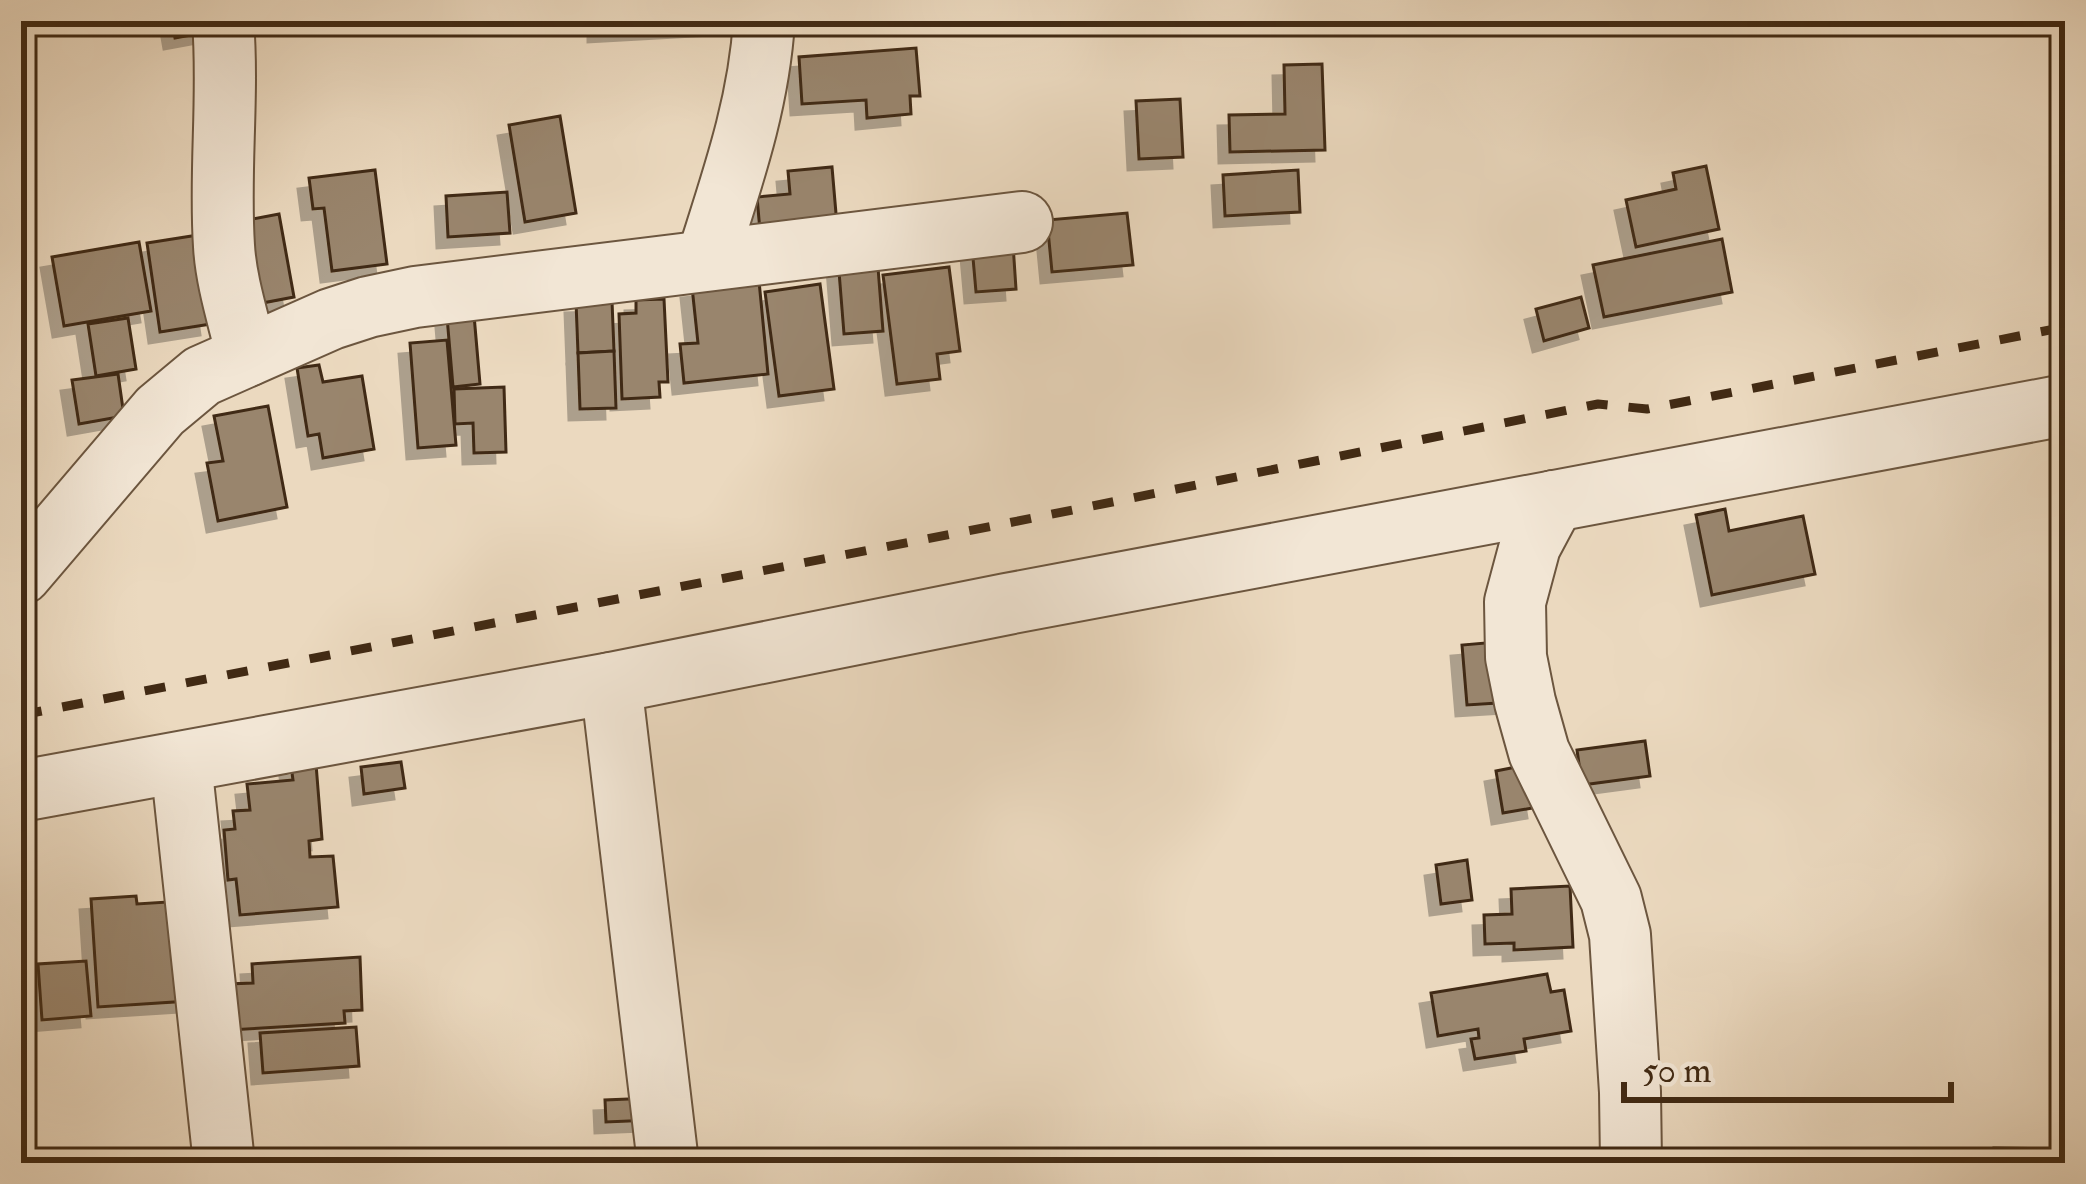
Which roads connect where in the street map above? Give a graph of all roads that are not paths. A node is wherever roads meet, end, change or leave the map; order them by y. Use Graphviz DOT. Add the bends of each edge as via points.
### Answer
graph roads {
  1 [pos="223,21"];
  2 [pos="764,21"];
  3 [pos="1022,222"];
  4 [pos="707,259"];
  5 [pos="247,356"];
  6 [pos="2065,405"];
  7 [pos="1554,501"];
  8 [pos="21,574"];
  9 [pos="610,682"];
  10 [pos="181,763"];
  11 [pos="21,790"];
  12 [pos="224,1163"];
  13 [pos="668,1163"];
  14 [pos="1631,1163"];
  1 -- 5 [label="street" via="224,251"];
  2 -- 4 [label="street" via="748,130"];
  3 -- 4 [label="street"];
  4 -- 5 [label="street" via="415,297 331,319"];
  5 -- 8 [label="street" via="202,376 160,411"];
  6 -- 7 [label="street"];
  7 -- 9 [label="street"];
  7 -- 14 [label="street" via="1530,546 1515,602 1516,657 1539,752 1611,899"];
  9 -- 10 [label="street"];
  9 -- 13 [label="street"];
  10 -- 11 [label="street"];
  10 -- 12 [label="street"];
}
